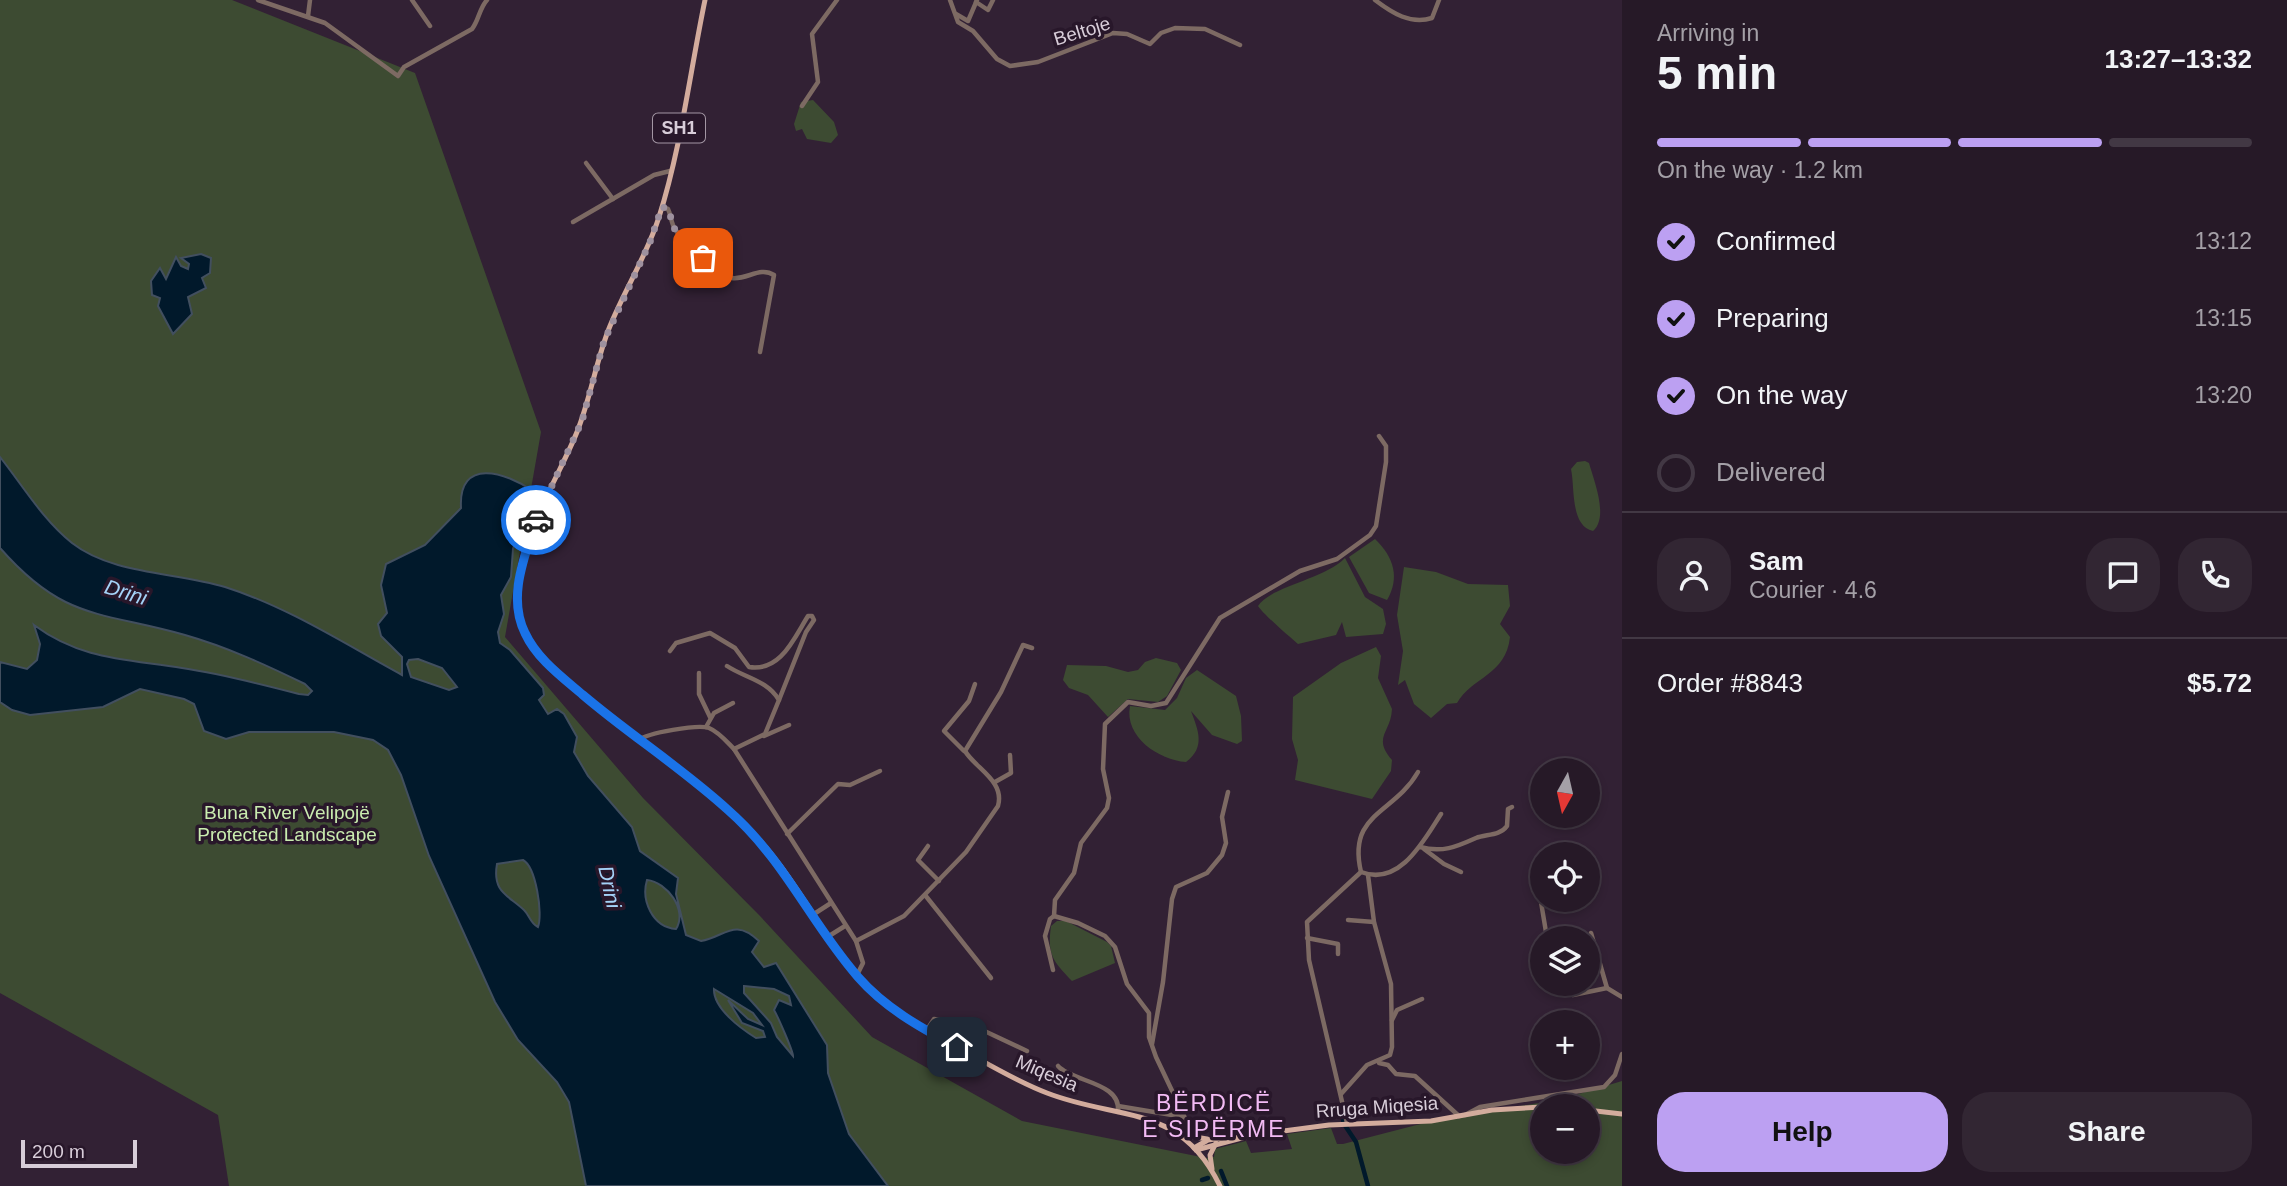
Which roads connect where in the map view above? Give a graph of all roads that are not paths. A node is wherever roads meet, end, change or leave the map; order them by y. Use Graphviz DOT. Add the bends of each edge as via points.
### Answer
graph roads {
  1 [pos="258,0"];
  2 [pos="310,0"];
  3 [pos="412,0"];
  4 [pos="487,0"];
  5 [pos="705,0"];
  6 [pos="837,0"];
  7 [pos="960,0"];
  8 [pos="993,0"];
  9 [pos="1376,0"];
  10 [pos="1439,0"];
  11 [pos="977,1"];
  12 [pos="951,3"];
  13 [pos="955,14"];
  14 [pos="308,16"];
  15 [pos="430,26"];
  16 [pos="1240,45"];
  17 [pos="802,106"];
  18 [pos="586,163"];
  19 [pos="670,171"];
  20 [pos="613,199"];
  21 [pos="662,207"];
  22 [pos="573,222"];
  23 [pos="761,352"];
  24 [pos="1379,436"];
  25 [pos="1032,648"];
  26 [pos="670,651"];
  27 [pos="727,666"];
  28 [pos="699,673"];
  29 [pos="975,684"];
  30 [pos="779,700"];
  31 [pos="733,703"];
  32 [pos="710,717"];
  33 [pos="789,725"];
  34 [pos="706,727"];
  35 [pos="639,740"];
  36 [pos="757,740"];
  37 [pos="734,749"];
  38 [pos="965,751"];
  39 [pos="1010,755"];
  40 [pos="880,771"];
  41 [pos="1418,772"];
  42 [pos="995,782"];
  43 [pos="1228,792"];
  44 [pos="1512,807"];
  45 [pos="1441,814"];
  46 [pos="787,834"];
  47 [pos="928,846"];
  48 [pos="1421,847"];
  49 [pos="1361,872"];
  50 [pos="1461,872"];
  51 [pos="1368,875"];
  52 [pos="939,881"];
  53 [pos="925,895"];
  54 [pos="831,903"];
  55 [pos="814,914"];
  56 [pos="1054,916"];
  57 [pos="1348,920"];
  58 [pos="1374,922"];
  59 [pos="845,926"];
  60 [pos="829,936"];
  61 [pos="1307,938"];
  62 [pos="856,942"];
  63 [pos="1338,954"];
  64 [pos="1600,966"];
  65 [pos="1053,970"];
  66 [pos="857,976"];
  67 [pos="991,978"];
  68 [pos="1606,988"];
  69 [pos="1600,990"];
  70 [pos="1622,997"];
  71 [pos="1422,999"];
  72 [pos="1391,1028"];
  73 [pos="926,1031"];
  74 [pos="1152,1044"];
  75 [pos="1027,1051"];
  76 [pos="1622,1054"];
  77 [pos="1376,1063"];
  78 [pos="1058,1066"];
  79 [pos="1340,1095"];
  80 [pos="1530,1107"];
  81 [pos="1118,1109"];
  82 [pos="1600,1111"];
  83 [pos="1622,1114"];
  84 [pos="1462,1115"];
  85 [pos="1185,1117"];
  86 [pos="1343,1123"];
  87 [pos="1177,1132"];
  88 [pos="1195,1138"];
  89 [pos="1215,1141"];
  90 [pos="1195,1149"];
  91 [pos="1213,1172"];
  92 [pos="1220,1186"];
  1 -- 14 [label="street"];
  2 -- 14 [label="street"];
  3 -- 15 [label="street"];
  4 -- 14 [label="street" via="472,29 404,67 398,76 340,32"];
  5 -- 19 [label="main road, SH1"];
  6 -- 17 [label="street" via="812,34 818,82"];
  7 -- 12 [label="street, Beltoje"];
  8 -- 11 [label="street" via="988,10"];
  9 -- 10 [label="street" via="1406,19 1419,21 1432,19"];
  11 -- 13 [label="street" via="968,21"];
  12 -- 13 [label="street, Beltoje"];
  13 -- 16 [label="street, Beltoje" via="997,59 1010,66 1038,62 1114,33 1150,44 1167,29 1199,29"];
  18 -- 20 [label="street"];
  19 -- 20 [label="street" via="653,175"];
  19 -- 21 [label="main road, SH1"];
  20 -- 22 [label="street"];
  21 -- 23 [label="street" via="668,209 675,230 694,251 728,277 765,271 774,275"];
  21 -- 35 [label="main road, Miqesia / SH1" via="645,254 611,322 582,421 537,517 517,599 525,635 542,658"];
  24 -- 56 [label="street" via="1386,446 1386,462 1379,516 1370,535 1337,559 1300,571 1220,618 1166,703 1128,702 1105,724 1107,808 1081,843 1074,873 1055,900"];
  25 -- 38 [label="street" via="1023,645"];
  26 -- 30 [label="street" via="676,643 710,633 735,648 749,667 762,668 784,653 808,616 813,616"];
  27 -- 30 [label="street" via="768,685"];
  28 -- 32 [label="street" via="699,694"];
  29 -- 38 [label="street" via="969,701 944,731"];
  30 -- 36 [label="street" via="767,730"];
  31 -- 32 [label="street"];
  32 -- 34 [label="street"];
  33 -- 36 [label="street"];
  34 -- 35 [label="street"];
  34 -- 37 [label="street"];
  35 -- 55 [label="main road, Miqesia / SH1" via="756,836"];
  36 -- 37 [label="street"];
  37 -- 46 [label="street"];
  38 -- 42 [label="street"];
  39 -- 42 [label="street" via="1011,773"];
  40 -- 46 [label="street" via="850,785 838,784"];
  41 -- 49 [label="street" via="1409,788 1366,825 1356,851"];
  42 -- 52 [label="street" via="998,806"];
  43 -- 74 [label="street" via="1222,817 1226,843 1222,855 1208,873 1176,887 1172,899"];
  44 -- 48 [label="street" via="1502,832 1451,849"];
  45 -- 48 [label="street"];
  46 -- 54 [label="street"];
  47 -- 52 [label="street" via="918,860"];
  48 -- 50 [label="street"];
  48 -- 51 [label="street" via="1397,870"];
  49 -- 51 [label="street"];
  49 -- 61 [label="street" via="1309,918"];
  51 -- 58 [label="street"];
  52 -- 53 [label="street"];
  53 -- 62 [label="street" via="901,919"];
  53 -- 67 [label="street"];
  54 -- 55 [label="street"];
  54 -- 59 [label="street"];
  55 -- 60 [label="main road, Miqesia / SH1"];
  56 -- 65 [label="street" via="1045,936"];
  56 -- 74 [label="street" via="1105,936 1115,947 1128,984 1149,1013"];
  57 -- 58 [label="street"];
  58 -- 72 [label="street" via="1391,984"];
  59 -- 60 [label="street"];
  59 -- 62 [label="street"];
  60 -- 66 [label="main road, Miqesia / SH1"];
  61 -- 63 [label="street" via="1338,944"];
  61 -- 79 [label="street"];
  62 -- 66 [label="street" via="863,963"];
  64 -- 68 [label="street"];
  66 -- 73 [label="main road, Miqesia / SH1"];
  68 -- 69 [label="street"];
  68 -- 70 [label="street"];
  71 -- 72 [label="street" via="1394,1012"];
  72 -- 77 [label="street" via="1390,1055"];
  73 -- 75 [label="street" via="934,1019 941,1019 958,1029 978,1028"];
  73 -- 81 [label="main road, Miqesia / SH1" via="1038,1090 1076,1103"];
  74 -- 85 [label="street"];
  76 -- 84 [label="street" via="1615,1075 1604,1087 1480,1107"];
  77 -- 79 [label="street" via="1367,1065"];
  77 -- 84 [label="street" via="1388,1065 1404,1077 1415,1076"];
  78 -- 81 [label="street" via="1108,1092"];
  79 -- 86 [label="street"];
  80 -- 84 [label="main road, Rruga Miqesia"];
  81 -- 85 [label="street"];
  81 -- 87 [label="main road, Miqesia / SH1"];
  82 -- 83 [label="main road"];
  84 -- 86 [label="main road, Rruga Miqesia" via="1421,1122"];
  85 -- 88 [label="street"];
  86 -- 89 [label="main road, Rruga Miqesia"];
  87 -- 88 [label="main road"];
  87 -- 90 [label="main road, SH1"];
  88 -- 89 [label="main road"];
  89 -- 90 [label="main road, Rruga Miqesia"];
  89 -- 91 [label="main road" via="1209,1155"];
  90 -- 91 [label="main road, SH1"];
  91 -- 92 [label="main road, SH1"];
}
